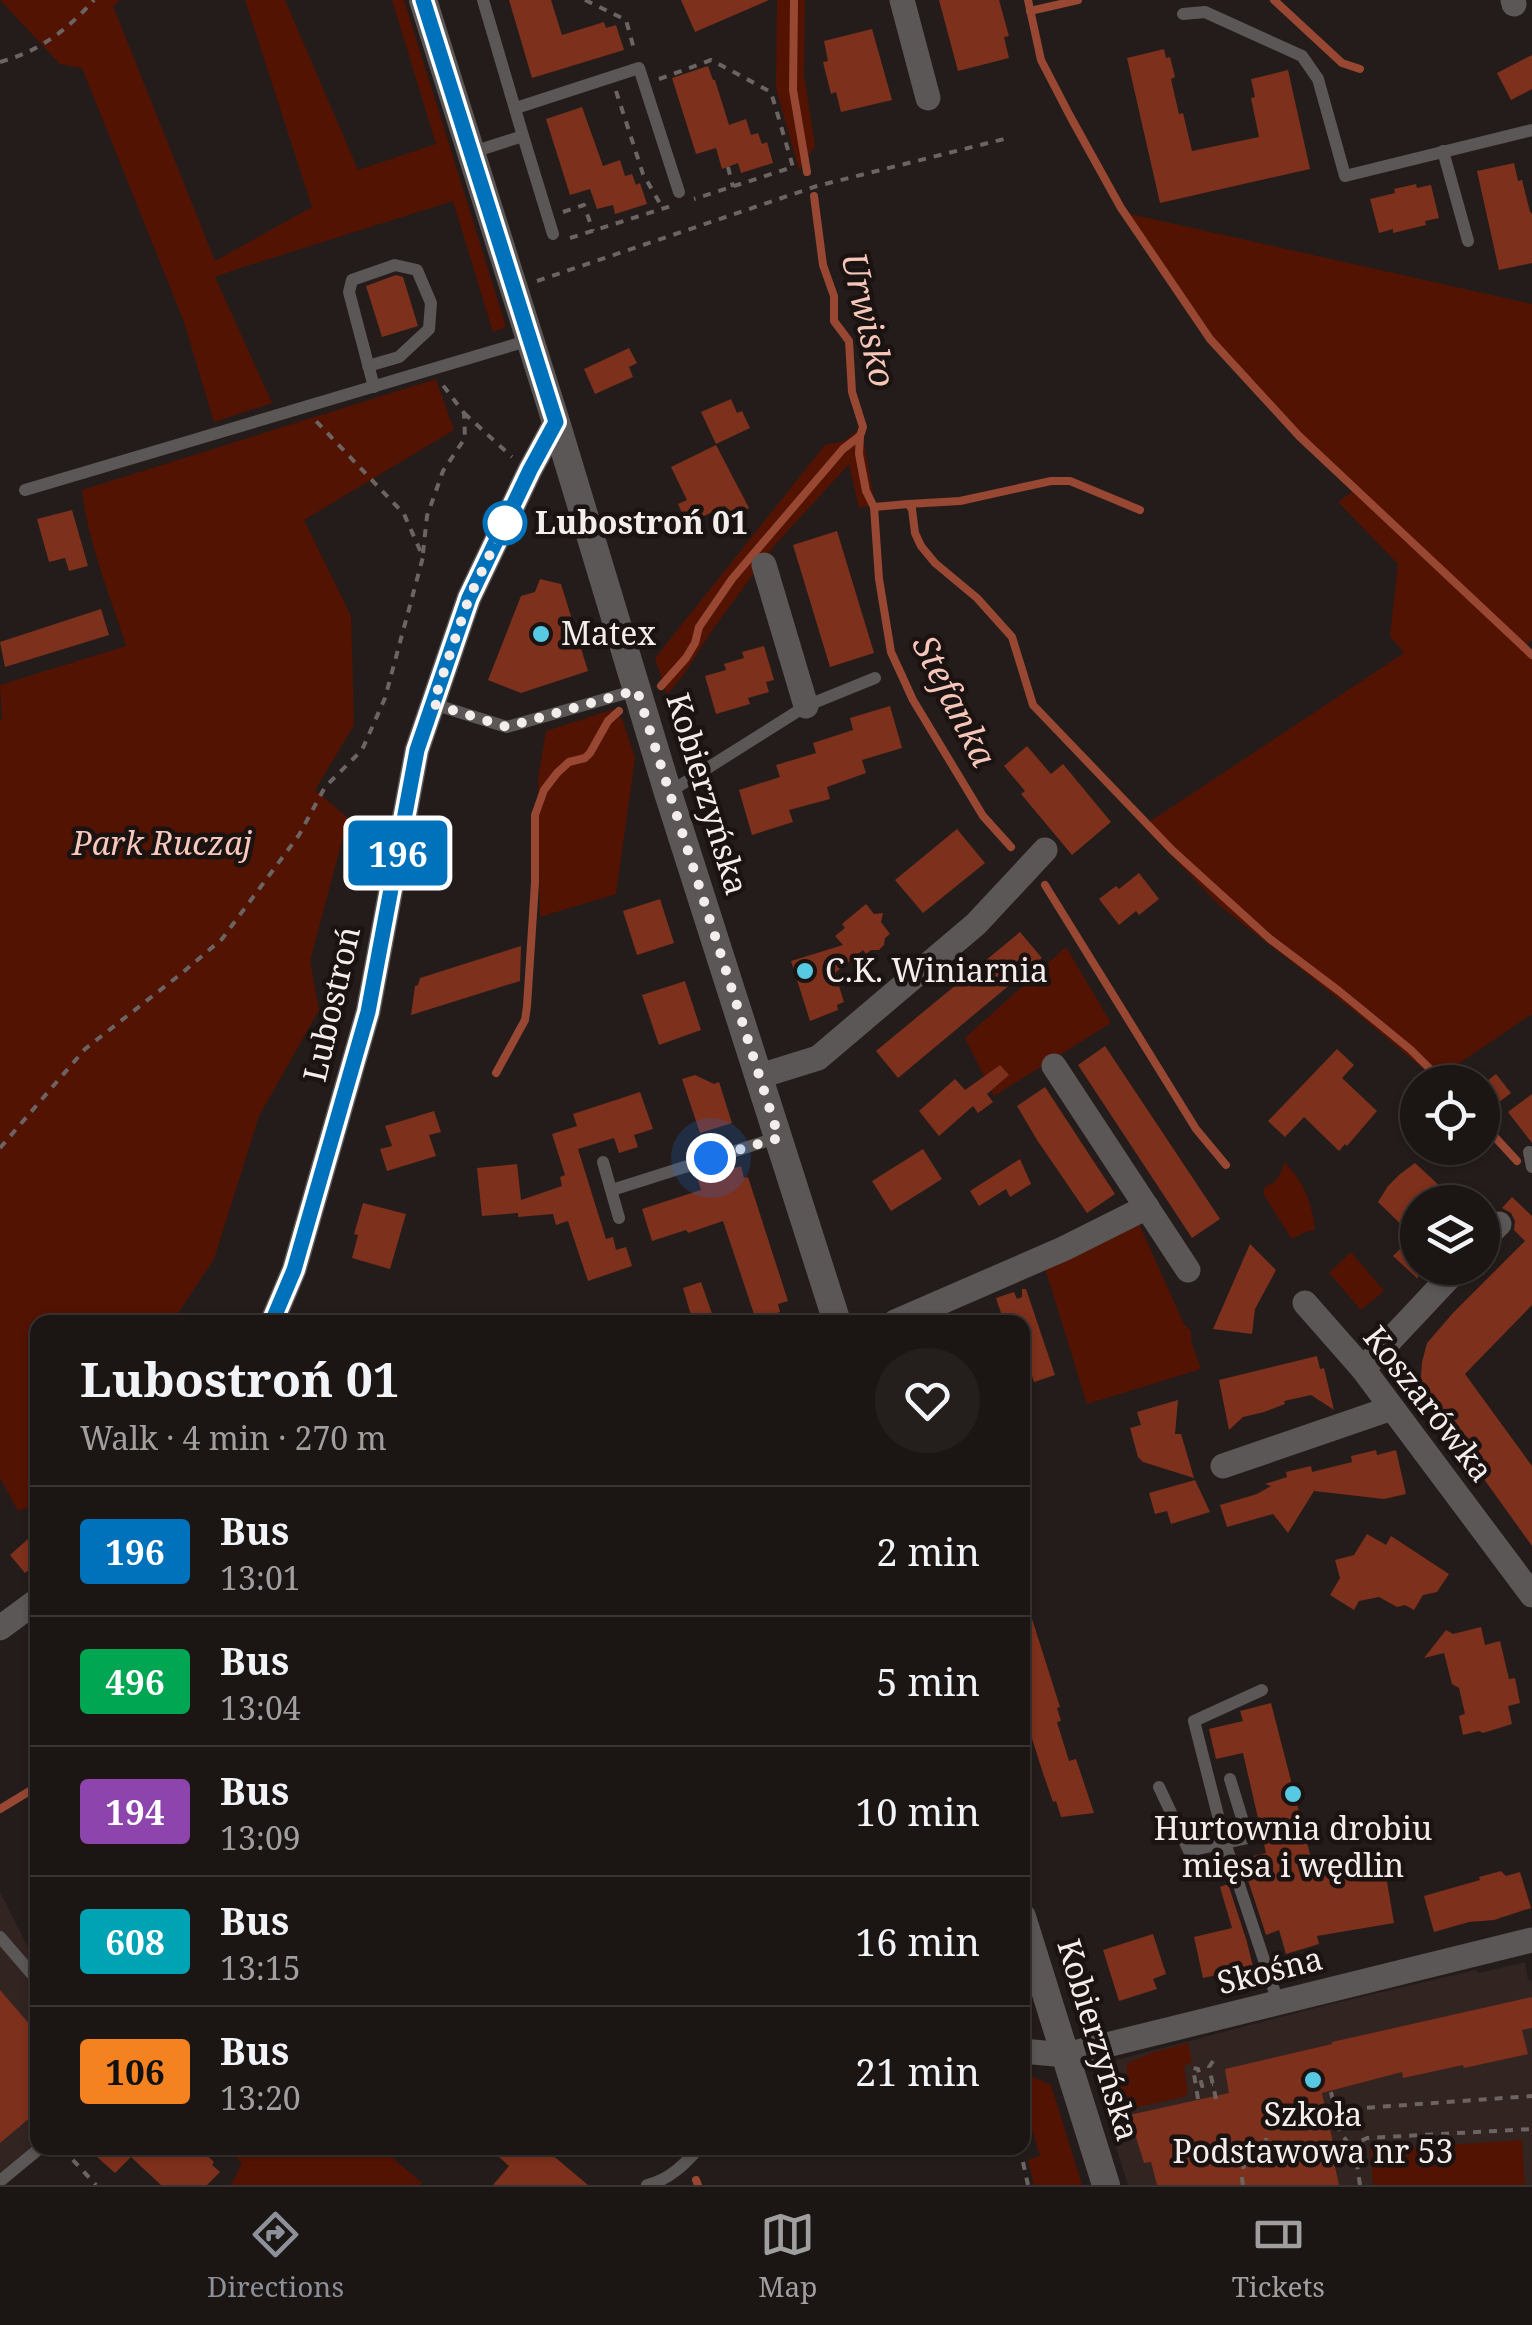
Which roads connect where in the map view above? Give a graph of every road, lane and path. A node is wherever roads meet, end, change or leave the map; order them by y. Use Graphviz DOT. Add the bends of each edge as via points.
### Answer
graph roads {
  1 [pos="94,0"];
  2 [pos="423,0"];
  3 [pos="483,0"];
  4 [pos="585,0"];
  5 [pos="902,0"];
  6 [pos="1184,14"];
  7 [pos="0,62"];
  8 [pos="639,68"];
  9 [pos="644,84"];
  10 [pos="928,98"];
  11 [pos="516,108"];
  12 [pos="1532,130"];
  13 [pos="523,136"];
  14 [pos="1004,139"];
  15 [pos="1443,151"];
  16 [pos="470,153"];
  17 [pos="728,167"];
  18 [pos="733,186"];
  19 [pos="680,199"];
  20 [pos="662,209"];
  21 [pos="548,217"];
  22 [pos="593,231"];
  23 [pos="556,238"];
  24 [pos="1468,241"];
  25 [pos="513,288"];
  26 [pos="530,340"];
  27 [pos="368,366"];
  28 [pos="430,369"];
  29 [pos="374,387"];
  30 [pos="304,408"];
  31 [pos="464,413"];
  32 [pos="556,422"];
  33 [pos="530,470"];
  34 [pos="25,490"];
  35 [pos="423,558"];
  36 [pos="764,565"];
  37 [pos="875,678"];
  38 [pos="637,690"];
  39 [pos="433,704"];
  40 [pos="806,706"];
  41 [pos="668,793"];
  42 [pos="1045,850"];
  43 [pos="1054,1066"];
  44 [pos="760,1076"];
  45 [pos="779,1138"];
  46 [pos="0,1148"];
  47 [pos="1529,1152"];
  48 [pos="603,1162"];
  49 [pos="1532,1167"];
  50 [pos="612,1190"];
  51 [pos="1147,1207"];
  52 [pos="619,1218"];
  53 [pos="1188,1270"];
  54 [pos="1442,1285"];
  55 [pos="1305,1303"];
  56 [pos="275,1315"];
  57 [pos="835,1315"];
  58 [pos="910,1315"];
  59 [pos="1363,1369"];
  60 [pos="1392,1408"];
  61 [pos="1223,1466"];
  62 [pos="1532,1595"];
  63 [pos="30,1606"];
  64 [pos="0,1628"];
  65 [pos="1262,1690"];
  66 [pos="1230,1779"];
  67 [pos="1159,1787"];
  68 [pos="1225,1843"];
  69 [pos="0,1937"];
  70 [pos="1532,1940"];
  71 [pos="1030,1941"];
  72 [pos="30,1973"];
  73 [pos="1278,2002"];
  74 [pos="1030,2051"];
  75 [pos="1066,2054"];
  76 [pos="1212,2061"];
  77 [pos="1213,2084"];
  78 [pos="1331,2092"];
  79 [pos="1532,2096"];
  80 [pos="1198,2099"];
  81 [pos="1216,2099"];
  82 [pos="1335,2110"];
  83 [pos="1268,2126"];
  84 [pos="1532,2129"];
  85 [pos="1355,2151"];
  86 [pos="39,2155"];
  87 [pos="68,2155"];
  88 [pos="693,2155"];
  89 [pos="1023,2162"];
  90 [pos="0,2182"];
  91 [pos="96,2185"];
  92 [pos="646,2185"];
  93 [pos="1028,2185"];
  94 [pos="1106,2185"];
  95 [pos="1244,2185"];
  96 [pos="1360,2185"];
  1 -- 7 [label="path" via="69,28"];
  2 -- 16 [label="street, Kobierzyńska"];
  3 -- 11 [label="lane"];
  4 -- 8 [label="path" via="626,20"];
  5 -- 10 [label="street"];
  6 -- 15 [label="lane" via="1206,12 1302,56 1318,78 1344,176"];
  8 -- 9 [label="lane"];
  8 -- 11 [label="lane"];
  9 -- 18 [label="path" via="712,60 771,92 793,167"];
  9 -- 19 [label="lane"];
  9 -- 20 [label="path" via="616,92 642,174"];
  11 -- 13 [label="lane"];
  12 -- 15 [label="lane"];
  13 -- 16 [label="lane"];
  13 -- 21 [label="lane"];
  14 -- 25 [label="path" via="817,186"];
  15 -- 24 [label="lane"];
  16 -- 25 [label="street, Kobierzyńska"];
  17 -- 18 [label="path"];
  18 -- 19 [label="path"];
  19 -- 20 [label="path"];
  20 -- 22 [label="path"];
  21 -- 22 [label="path" via="584,205"];
  21 -- 23 [label="lane"];
  22 -- 23 [label="path"];
  25 -- 26 [label="street, Kobierzyńska"];
  26 -- 28 [label="lane"];
  26 -- 32 [label="street, Kobierzyńska"];
  27 -- 27 [label="lane" via="398,357 429,329 431,303 417,270 395,265 352,280 349,292"];
  27 -- 29 [label="lane"];
  28 -- 29 [label="lane"];
  28 -- 31 [label="path"];
  29 -- 30 [label="lane"];
  30 -- 34 [label="lane"];
  30 -- 35 [label="path" via="404,514"];
  31 -- 33 [label="path"];
  31 -- 35 [label="path" via="466,438 443,471"];
  32 -- 33 [label="street, Lubostroń"];
  32 -- 38 [label="street, Kobierzyńska"];
  33 -- 39 [label="street, Lubostroń" via="469,598"];
  35 -- 46 [label="path" via="385,698 362,750 325,787 299,835 222,939 85,1049"];
  36 -- 40 [label="street"];
  37 -- 40 [label="lane"];
  38 -- 39 [label="lane" via="507,727"];
  38 -- 41 [label="street, Kobierzyńska"];
  39 -- 56 [label="street, Lubostroń" via="417,750 368,1012"];
  40 -- 41 [label="lane"];
  41 -- 44 [label="street, Kobierzyńska"];
  42 -- 44 [label="street" via="976,924 818,1058"];
  43 -- 51 [label="street"];
  44 -- 45 [label="street, Kobierzyńska"];
  45 -- 50 [label="lane"];
  45 -- 57 [label="street, Kobierzyńska"];
  47 -- 49 [label="lane"];
  48 -- 50 [label="lane"];
  50 -- 52 [label="lane"];
  51 -- 53 [label="street"];
  51 -- 58 [label="street"];
  54 -- 59 [label="street"];
  55 -- 59 [label="street, Koszarówka"];
  59 -- 60 [label="street, Koszarówka"];
  60 -- 61 [label="street"];
  60 -- 62 [label="street, Koszarówka"];
  63 -- 64 [label="street"];
  65 -- 68 [label="lane" via="1194,1721"];
  66 -- 68 [label="lane" via="1248,1838"];
  67 -- 68 [label="lane" via="1189,1851"];
  68 -- 73 [label="lane"];
  69 -- 72 [label="lane"];
  70 -- 73 [label="street, Skośna"];
  71 -- 75 [label="street, Kobierzyńska"];
  73 -- 75 [label="street, Skośna"];
  74 -- 75 [label="street, Skośna"];
  75 -- 94 [label="street, Kobierzyńska"];
  76 -- 77 [label="path"];
  77 -- 80 [label="path" via="1202,2086 1193,2068"];
  77 -- 81 [label="path"];
  78 -- 82 [label="path"];
  79 -- 82 [label="path"];
  82 -- 85 [label="path" via="1340,2133"];
  83 -- 95 [label="path" via="1261,2151 1244,2163"];
  84 -- 85 [label="path" via="1368,2138"];
  85 -- 96 [label="path"];
  86 -- 90 [label="lane"];
  87 -- 91 [label="path"];
  88 -- 92 [label="lane"];
  89 -- 93 [label="path"];
}
